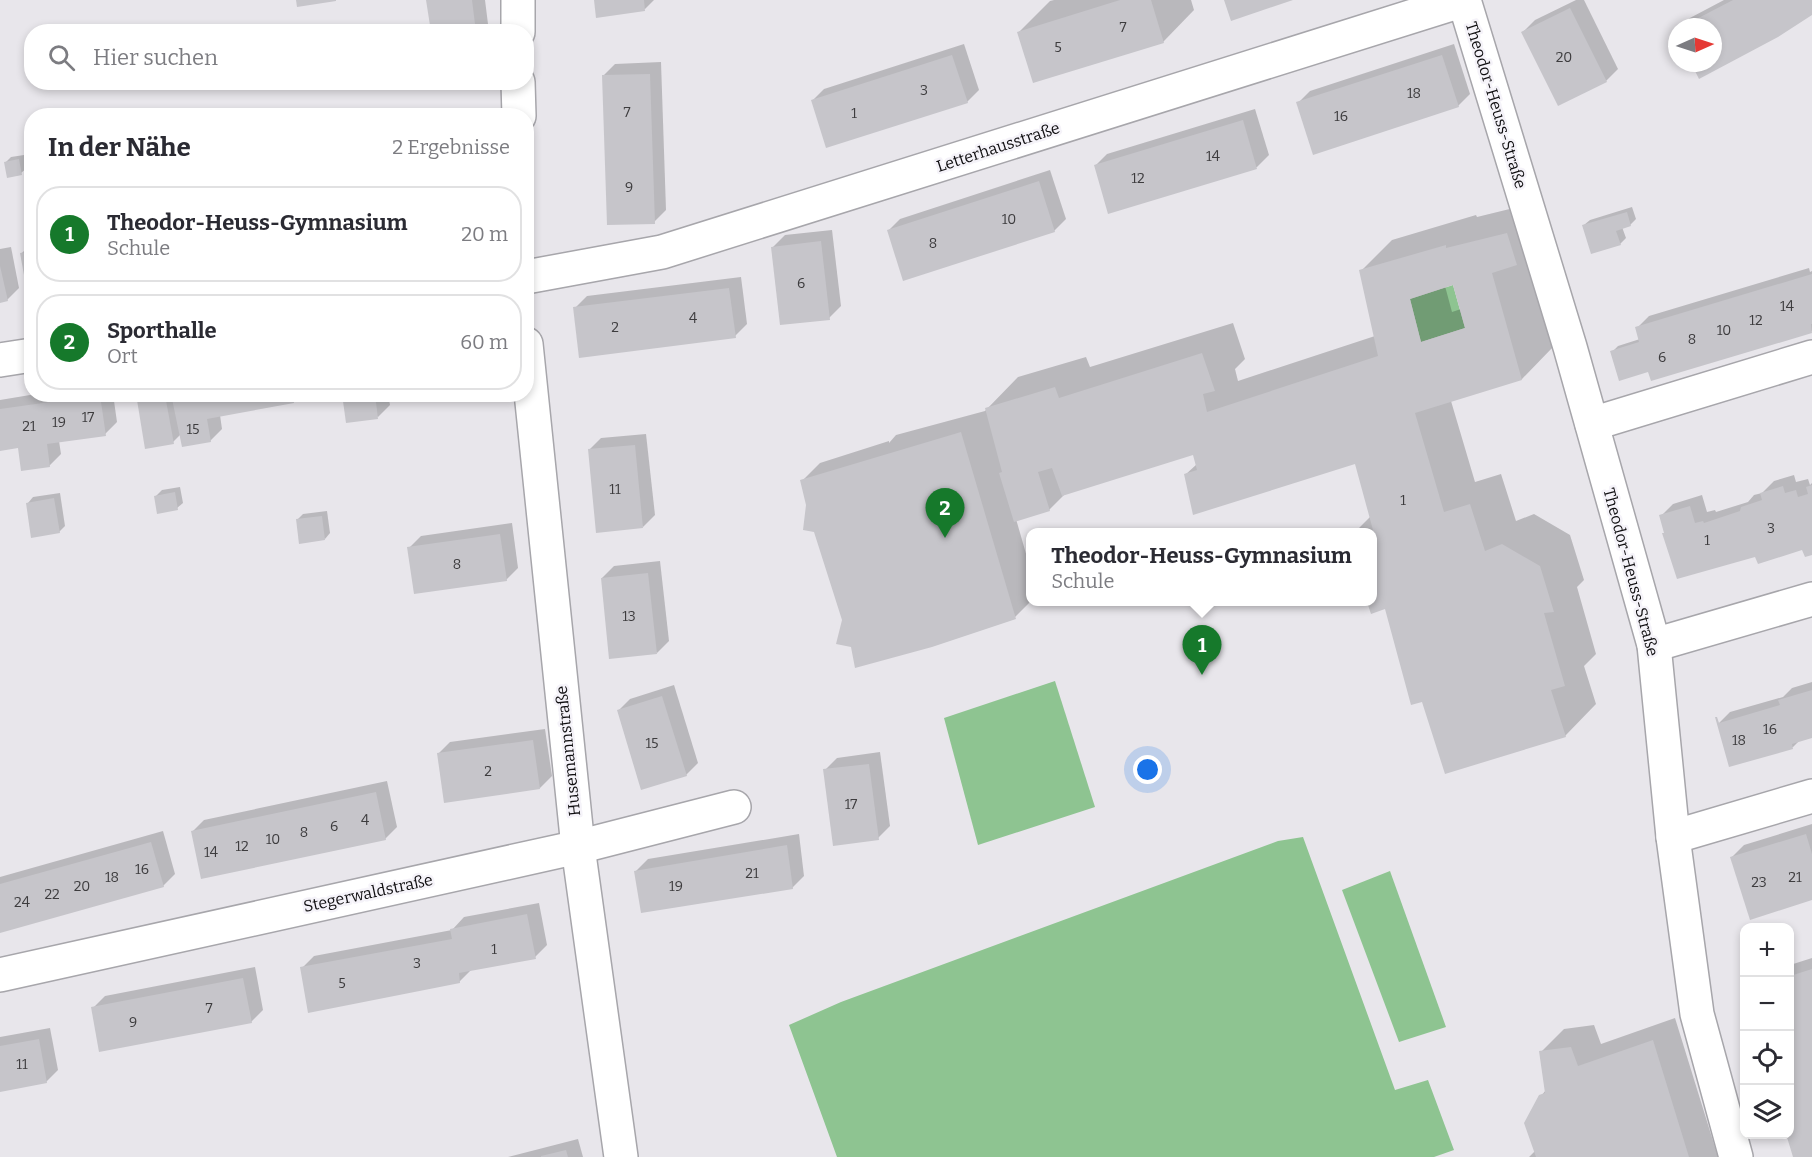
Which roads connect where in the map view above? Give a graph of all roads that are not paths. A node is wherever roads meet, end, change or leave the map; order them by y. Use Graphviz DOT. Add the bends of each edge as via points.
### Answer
graph roads {
  1 [pos="518,0"];
  2 [pos="1464,0"];
  3 [pos="518,24"];
  4 [pos="518,90"];
  5 [pos="519,108"];
  6 [pos="534,275"];
  7 [pos="24,356"];
  8 [pos="1812,357"];
  9 [pos="0,360"];
  10 [pos="532,402"];
  11 [pos="1592,424"];
  12 [pos="1812,598"];
  13 [pos="1654,645"];
  14 [pos="1812,796"];
  15 [pos="734,807"];
  16 [pos="1673,837"];
  17 [pos="578,847"];
  18 [pos="0,975"];
  19 [pos="621,1157"];
  20 [pos="1736,1157"];
  1 -- 3 [label="street"];
  2 -- 6 [label="street, Letterhausstraße" via="663,252"];
  2 -- 11 [label="street, Theodor-Heuss-Straße"];
  4 -- 5 [label="street"];
  7 -- 9 [label="street"];
  8 -- 11 [label="street"];
  10 -- 17 [label="street, Husemannstraße"];
  11 -- 13 [label="street, Theodor-Heuss-Straße"];
  12 -- 13 [label="street"];
  13 -- 16 [label="street, Theodor-Heuss-Straße"];
  14 -- 16 [label="street"];
  15 -- 17 [label="street, Stegerwaldstraße"];
  16 -- 20 [label="street, Theodor-Heuss-Straße" via="1697,1014"];
  17 -- 18 [label="street, Stegerwaldstraße"];
  17 -- 19 [label="street, Husemannstraße"];
}
